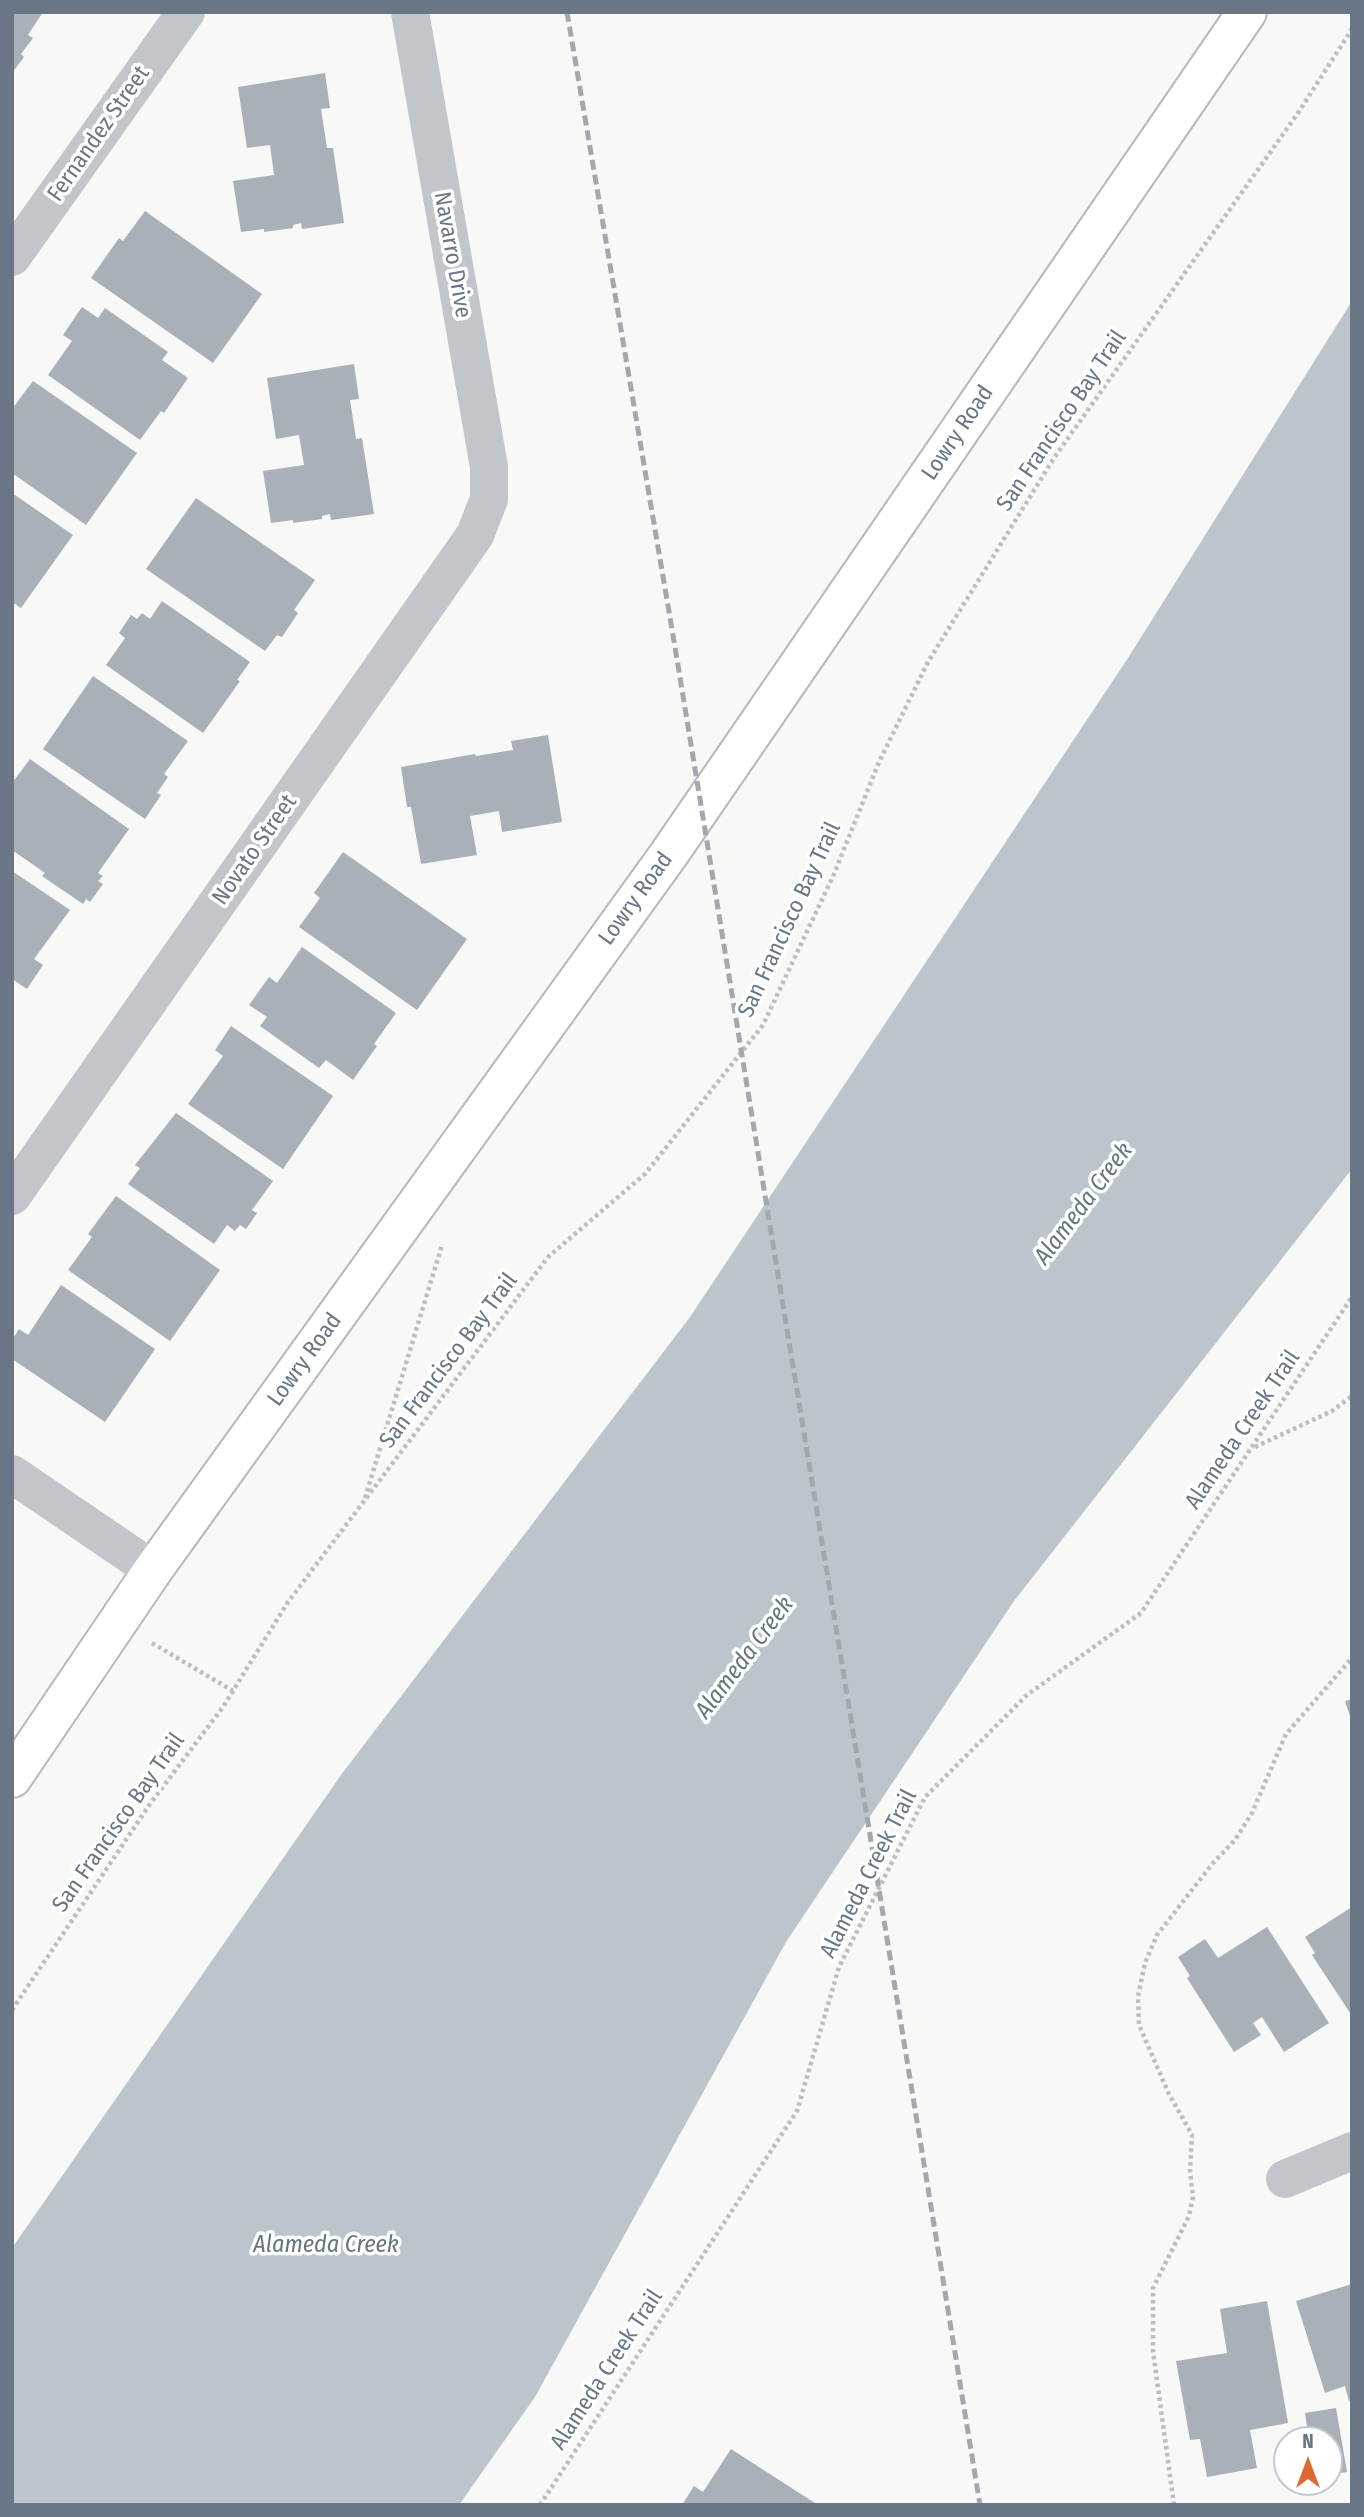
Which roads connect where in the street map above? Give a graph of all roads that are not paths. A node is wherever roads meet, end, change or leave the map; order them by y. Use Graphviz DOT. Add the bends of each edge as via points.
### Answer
graph roads {
  1 [pos="186,12"];
  2 [pos="410,12"];
  3 [pos="1247,12"];
  4 [pos="12,257"];
  5 [pos="489,499"];
  6 [pos="12,1196"];
  7 [pos="12,1474"];
  8 [pos="153,1570"];
  9 [pos="12,1778"];
  10 [pos="1352,2151"];
  11 [pos="1285,2179"];
  1 -- 4 [label="street, Fernandez Street"];
  2 -- 5 [label="street, Navarro Drive" via="489,467"];
  3 -- 8 [label="street, Lowry Road" via="669,854"];
  5 -- 6 [label="street, Novato Street" via="475,535"];
  7 -- 8 [label="street"];
  8 -- 9 [label="street, Lowry Road"];
  10 -- 11 [label="street"];
}
